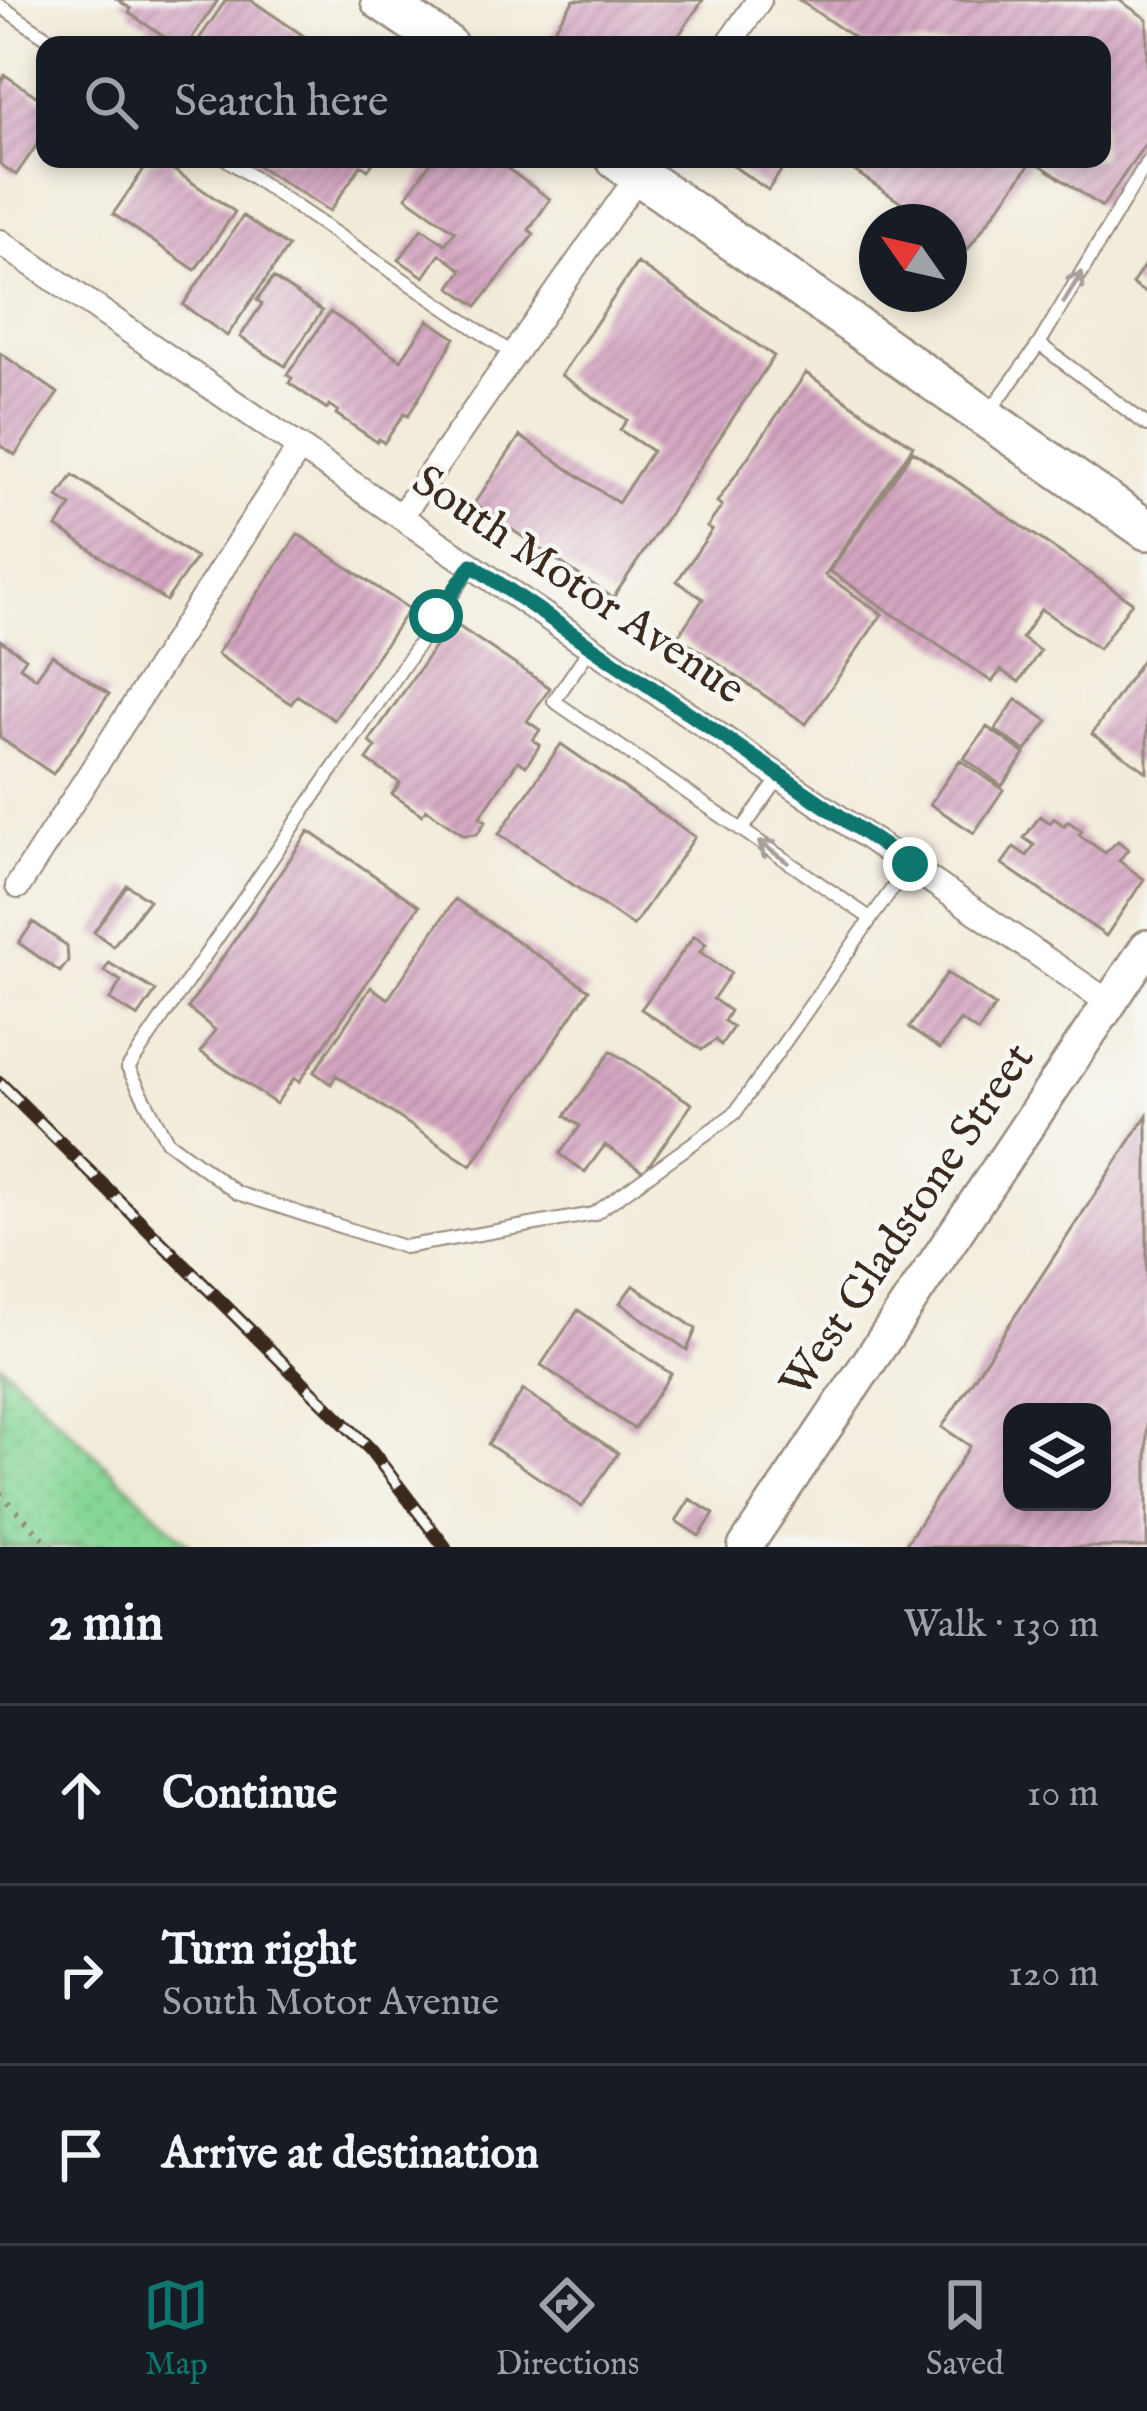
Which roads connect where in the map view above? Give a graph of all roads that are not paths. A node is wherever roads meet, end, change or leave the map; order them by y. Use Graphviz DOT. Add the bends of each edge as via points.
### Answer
graph roads {
  1 [pos="381,0"];
  2 [pos="759,0"];
  3 [pos="0,5"];
  4 [pos="45,36"];
  5 [pos="434,36"];
  6 [pos="734,36"];
  7 [pos="1147,162"];
  8 [pos="239,168"];
  9 [pos="632,168"];
  10 [pos="640,168"];
  11 [pos="0,242"];
  12 [pos="1039,344"];
  13 [pos="514,355"];
  14 [pos="983,419"];
  15 [pos="1147,424"];
  16 [pos="300,447"];
  17 [pos="401,516"];
  18 [pos="1147,530"];
  19 [pos="472,565"];
  20 [pos="591,646"];
  21 [pos="781,776"];
  22 [pos="742,830"];
  23 [pos="910,864"];
  24 [pos="17,886"];
  25 [pos="870,918"];
  26 [pos="1147,947"];
  27 [pos="1108,1002"];
  28 [pos="745,1547"];
  1 -- 5 [label="main road"];
  2 -- 6 [label="street"];
  3 -- 4 [label="lane"];
  12 -- 7 [label="lane, one-way"];
  8 -- 13 [label="lane"];
  9 -- 13 [label="street"];
  10 -- 14 [label="main road"];
  11 -- 16 [label="street, South Motor Avenue"];
  12 -- 14 [label="lane"];
  12 -- 15 [label="lane"];
  13 -- 17 [label="street"];
  14 -- 18 [label="main road"];
  16 -- 17 [label="street, South Motor Avenue"];
  16 -- 24 [label="street"];
  17 -- 19 [label="street, South Motor Avenue"];
  19 -- 20 [label="street, South Motor Avenue"];
  19 -- 25 [label="lane" via="128,1068 167,1142 237,1193 404,1247 594,1214 735,1113"];
  20 -- 21 [label="street, South Motor Avenue"];
  20 -- 22 [label="lane" via="554,700"];
  21 -- 22 [label="lane"];
  21 -- 23 [label="street, South Motor Avenue"];
  25 -- 22 [label="lane, one-way"];
  23 -- 25 [label="lane"];
  23 -- 27 [label="street, South Motor Avenue"];
  26 -- 27 [label="street, West Gladstone Street"];
  27 -- 28 [label="street, West Gladstone Street"];
}
